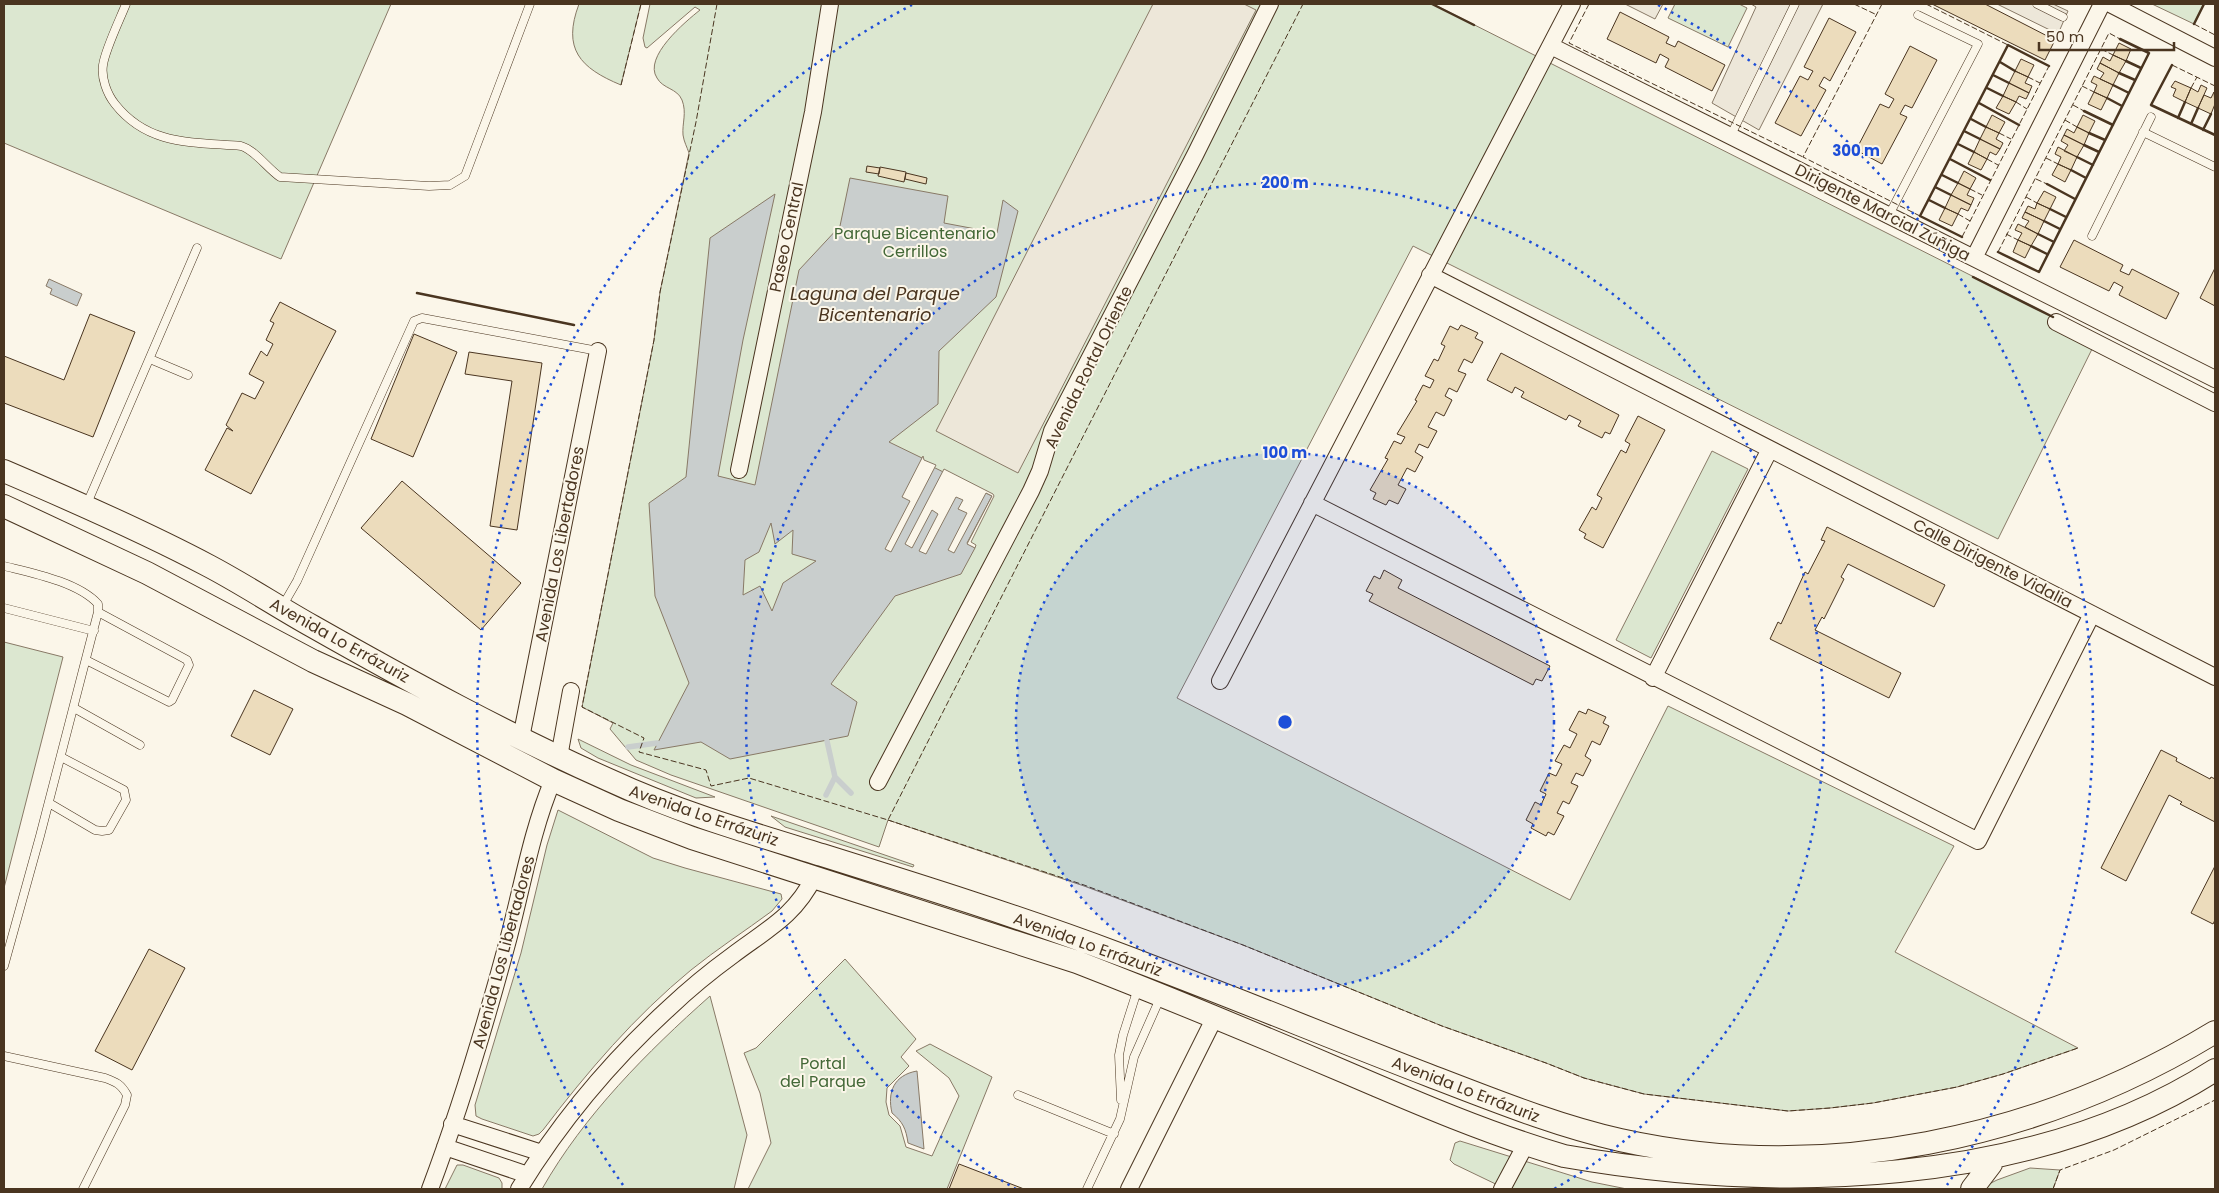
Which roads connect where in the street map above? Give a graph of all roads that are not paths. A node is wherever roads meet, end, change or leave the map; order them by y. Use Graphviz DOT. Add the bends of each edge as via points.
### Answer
graph roads {
  1 [pos="126,4"];
  2 [pos="530,4"];
  3 [pos="830,4"];
  4 [pos="1270,4"];
  5 [pos="1572,4"];
  6 [pos="1795,4"];
  7 [pos="2037,4"];
  8 [pos="2102,4"];
  9 [pos="2110,4"];
  10 [pos="1918,15"];
  11 [pos="2063,17"];
  12 [pos="1551,46"];
  13 [pos="2215,58"];
  14 [pos="2151,117"];
  15 [pos="2143,132"];
  16 [pos="1731,135"];
  17 [pos="2215,167"];
  18 [pos="1889,215"];
  19 [pos="2092,236"];
  20 [pos="197,248"];
  21 [pos="1974,258"];
  22 [pos="1430,275"];
  23 [pos="2056,322"];
  24 [pos="598,351"];
  25 [pos="150,359"];
  26 [pos="188,376"];
  27 [pos="2215,379"];
  28 [pos="2215,403"];
  29 [pos="1770,449"];
  30 [pos="739,470"];
  31 [pos="4,471"];
  32 [pos="1312,503"];
  33 [pos="4,506"];
  34 [pos="85,508"];
  35 [pos="4,566"];
  36 [pos="4,608"];
  37 [pos="281,608"];
  38 [pos="98,612"];
  39 [pos="2092,614"];
  40 [pos="94,631"];
  41 [pos="86,660"];
  42 [pos="2215,677"];
  43 [pos="1653,678"];
  44 [pos="1220,680"];
  45 [pos="571,691"];
  46 [pos="74,708"];
  47 [pos="521,738"];
  48 [pos="140,745"];
  49 [pos="61,757"];
  50 [pos="560,757"];
  51 [pos="553,780"];
  52 [pos="878,782"];
  53 [pos="49,803"];
  54 [pos="814,876"];
  55 [pos="4,966"];
  56 [pos="1139,986"];
  57 [pos="1162,995"];
  58 [pos="1215,1017"];
  59 [pos="2215,1032"];
  60 [pos="4,1056"];
  61 [pos="2215,1070"];
  62 [pos="1018,1095"];
  63 [pos="1122,1105"];
  64 [pos="452,1124"];
  65 [pos="1114,1134"];
  66 [pos="1950,1139"];
  67 [pos="1526,1144"];
  68 [pos="1924,1144"];
  69 [pos="445,1147"];
  70 [pos="542,1153"];
  71 [pos="1991,1164"];
  72 [pos="528,1175"];
  73 [pos="1956,1180"];
  74 [pos="1934,1182"];
  75 [pos="83,1189"];
  76 [pos="430,1189"];
  77 [pos="519,1189"];
  78 [pos="1086,1189"];
  79 [pos="1129,1189"];
  80 [pos="1502,1189"];
  81 [pos="1972,1189"];
  1 -- 2 [label="lane" via="103,65 104,84 126,118 144,131 168,139 251,149 266,168 280,177 450,186 465,176"];
  3 -- 30 [label="street, Paseo Central" via="813,112"];
  4 -- 52 [label="street, Avenida Portal Oriente" via="1052,431 1031,491"];
  5 -- 12 [label="street"];
  6 -- 16 [label="lane"];
  7 -- 11 [label="lane"];
  8 -- 21 [label="street"];
  9 -- 13 [label="street"];
  10 -- 18 [label="lane" via="1978,44"];
  12 -- 16 [label="street, Dirigente Marcial Zúñiga"];
  12 -- 22 [label="street"];
  14 -- 15 [label="lane"];
  15 -- 17 [label="lane"];
  15 -- 19 [label="lane"];
  16 -- 18 [label="street, Dirigente Marcial Zúñiga"];
  18 -- 21 [label="street, Dirigente Marcial Zúñiga"];
  20 -- 25 [label="lane"];
  21 -- 27 [label="street, Dirigente Marcial Zúñiga"];
  22 -- 29 [label="street, Calle Dirigente Vidalia"];
  22 -- 32 [label="street"];
  23 -- 28 [label="street"];
  24 -- 37 [label="lane" via="422,318 414,321 297,581"];
  24 -- 47 [label="street, Avenida Los Libertadores"];
  25 -- 26 [label="lane"];
  25 -- 34 [label="lane"];
  29 -- 39 [label="street, Calle Dirigente Vidalia"];
  29 -- 43 [label="street"];
  31 -- 34 [label="main road, Avenida Lo Errázuriz"];
  32 -- 43 [label="street"];
  32 -- 44 [label="street"];
  33 -- 51 [label="main road, Avenida Lo Errázuriz" via="147,573 313,661 407,704"];
  34 -- 37 [label="main road, Avenida Lo Errázuriz" via="208,565"];
  35 -- 38 [label="lane" via="45,577 90,595 98,604"];
  36 -- 40 [label="lane"];
  37 -- 47 [label="main road, Avenida Lo Errázuriz"];
  38 -- 40 [label="lane"];
  38 -- 41 [label="lane" via="187,660 189,665 169,702"];
  39 -- 42 [label="street, Calle Dirigente Vidalia"];
  39 -- 43 [label="street" via="1978,841"];
  40 -- 41 [label="lane"];
  41 -- 46 [label="lane"];
  45 -- 50 [label="street"];
  46 -- 48 [label="lane"];
  46 -- 49 [label="lane"];
  47 -- 50 [label="main road, Avenida Lo Errázuriz"];
  49 -- 53 [label="lane"];
  49 -- 53 [label="lane" via="124,790 126,800 109,830 102,831"];
  50 -- 68 [label="main road, Avenida Lo Errázuriz" via="680,810 1055,931 1488,1098 1585,1131 1676,1150 1744,1156 1827,1155"];
  51 -- 54 [label="main road, Avenida Lo Errázuriz" via="663,828"];
  51 -- 64 [label="street, Avenida Los Libertadores" via="538,820 507,946"];
  53 -- 55 [label="lane"];
  54 -- 56 [label="main road, Avenida Lo Errázuriz"];
  54 -- 70 [label="street" via="796,906 785,917 699,982 640,1035 589,1092"];
  56 -- 57 [label="main road, Avenida Lo Errázuriz"];
  56 -- 63 [label="lane" via="1119,1055"];
  57 -- 58 [label="main road, Avenida Lo Errázuriz"];
  57 -- 63 [label="lane" via="1134,1057"];
  58 -- 67 [label="main road, Avenida Lo Errázuriz"];
  58 -- 79 [label="street"];
  59 -- 66 [label="main road, Avenida Lo Errázuriz" via="2166,1060 2098,1092 2025,1118"];
  60 -- 75 [label="lane" via="105,1078 122,1086 127,1095 125,1105"];
  61 -- 71 [label="main road, Avenida Lo Errázuriz" via="2107,1126"];
  62 -- 65 [label="lane"];
  63 -- 65 [label="lane"];
  64 -- 69 [label="street, Avenida Los Libertadores"];
  64 -- 70 [label="street"];
  65 -- 78 [label="lane"];
  66 -- 68 [label="main road, Avenida Lo Errázuriz"];
  66 -- 73 [label="main road"];
  67 -- 74 [label="main road, Avenida Lo Errázuriz" via="1603,1166 1713,1183 1812,1186"];
  67 -- 80 [label="street"];
  68 -- 74 [label="main road"];
  69 -- 72 [label="street"];
  69 -- 76 [label="street, Avenida Los Libertadores"];
  70 -- 72 [label="street"];
  71 -- 73 [label="main road, Avenida Lo Errázuriz"];
  71 -- 81 [label="main road"];
  72 -- 77 [label="street"];
  73 -- 74 [label="main road, Avenida Lo Errázuriz"];
}
